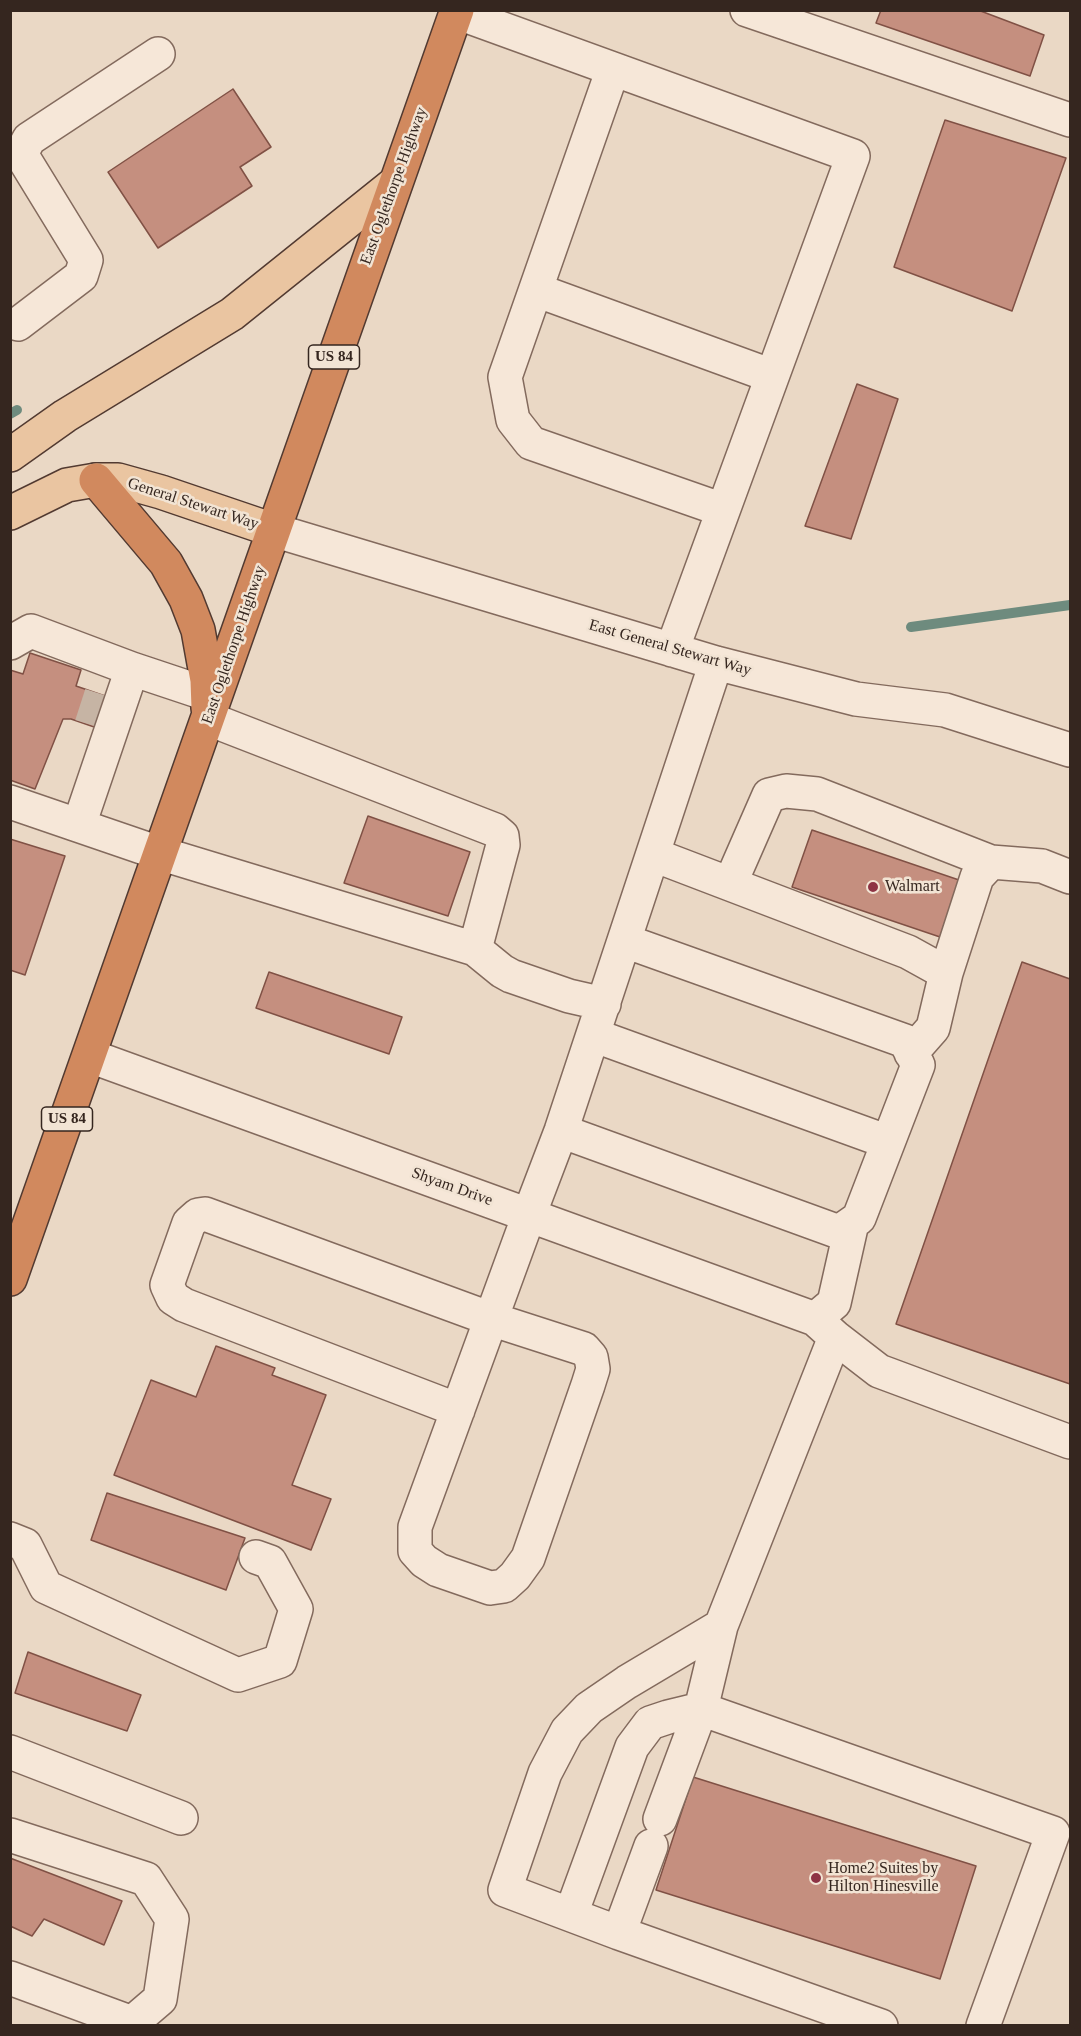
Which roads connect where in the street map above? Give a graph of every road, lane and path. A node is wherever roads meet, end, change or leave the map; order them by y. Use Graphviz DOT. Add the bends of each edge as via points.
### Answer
graph roads {
  1 [pos="747,10"];
  2 [pos="457,11"];
  3 [pos="158,54"];
  4 [pos="613,69"];
  5 [pos="1071,120"];
  6 [pos="394,184"];
  7 [pos="536,290"];
  8 [pos="13,320"];
  9 [pos="772,376"];
  10 [pos="10,454"];
  11 [pos="96,480"];
  12 [pos="723,510"];
  13 [pos="10,513"];
  14 [pos="273,531"];
  15 [pos="13,641"];
  16 [pos="672,650"];
  17 [pos="716,663"];
  18 [pos="116,676"];
  19 [pos="208,706"];
  20 [pos="91,725"];
  21 [pos="1071,750"];
  22 [pos="101,760"];
  23 [pos="10,802"];
  24 [pos="79,825"];
  25 [pos="159,853"];
  26 [pos="654,855"];
  27 [pos="991,862"];
  28 [pos="1071,877"];
  29 [pos="729,884"];
  30 [pos="625,940"];
  31 [pos="475,949"];
  32 [pos="946,973"];
  33 [pos="604,1004"];
  34 [pos="593,1035"];
  35 [pos="911,1053"];
  36 [pos="90,1056"];
  37 [pos="561,1131"];
  38 [pos="888,1142"];
  39 [pos="529,1215"];
  40 [pos="852,1223"];
  41 [pos="11,1277"];
  42 [pos="491,1319"];
  43 [pos="825,1328"];
  44 [pos="458,1410"];
  45 [pos="1071,1442"];
  46 [pos="10,1539"];
  47 [pos="256,1557"];
  48 [pos="721,1626"];
  49 [pos="701,1709"];
  50 [pos="10,1752"];
  51 [pos="181,1818"];
  52 [pos="10,1835"];
  53 [pos="1062,1836"];
  54 [pos="570,1914"];
  55 [pos="619,1933"];
  56 [pos="10,1978"];
  57 [pos="881,2025"];
  58 [pos="983,2025"];
  1 -- 5 [label="street"];
  2 -- 4 [label="street"];
  2 -- 6 [label="highway, East Oglethorpe Highway / US 84"];
  3 -- 8 [label="street" via="29,139 21,154 86,260 81,276"];
  4 -- 7 [label="street"];
  4 -- 9 [label="street" via="853,156"];
  6 -- 10 [label="main road" via="232,314"];
  6 -- 14 [label="highway, East Oglethorpe Highway / US 84"];
  7 -- 9 [label="street"];
  7 -- 12 [label="street" via="505,376 513,420 531,443"];
  9 -- 12 [label="street"];
  11 -- 13 [label="main road, General Stewart Way" via="67,485"];
  11 -- 14 [label="main road, General Stewart Way" via="139,485"];
  11 -- 19 [label="highway" via="166,563 186,599 198,630"];
  12 -- 16 [label="street"];
  14 -- 16 [label="street, East General Stewart Way"];
  14 -- 19 [label="highway, East Oglethorpe Highway / US 84"];
  15 -- 18 [label="street" via="31,631"];
  16 -- 17 [label="street, East General Stewart Way"];
  17 -- 21 [label="street, East General Stewart Way" via="856,699 945,710"];
  17 -- 26 [label="street"];
  18 -- 19 [label="street"];
  18 -- 22 [label="street"];
  19 -- 25 [label="highway, East Oglethorpe Highway / US 84"];
  19 -- 31 [label="street" via="502,836"];
  20 -- 22 [label="street"];
  22 -- 24 [label="street"];
  23 -- 24 [label="street"];
  24 -- 25 [label="street"];
  25 -- 31 [label="street"];
  25 -- 36 [label="highway, East Oglethorpe Highway / US 84"];
  26 -- 29 [label="street"];
  26 -- 30 [label="street"];
  27 -- 28 [label="street" via="1042,866"];
  27 -- 29 [label="street" via="817,794 786,791 769,795"];
  27 -- 32 [label="street" via="977,878"];
  29 -- 32 [label="street" via="908,952"];
  30 -- 33 [label="street"];
  30 -- 35 [label="street" via="904,1041"];
  31 -- 33 [label="street" via="511,976"];
  32 -- 35 [label="street" via="933,1028"];
  33 -- 34 [label="street"];
  34 -- 37 [label="street"];
  34 -- 38 [label="street"];
  35 -- 38 [label="street" via="918,1065"];
  36 -- 39 [label="street, Shyam Drive"];
  36 -- 41 [label="highway, East Oglethorpe Highway / US 84"];
  37 -- 39 [label="street"];
  37 -- 40 [label="street" via="839,1232"];
  38 -- 40 [label="street" via="859,1218"];
  39 -- 42 [label="street"];
  39 -- 43 [label="street, Shyam Drive"];
  40 -- 43 [label="street"];
  42 -- 44 [label="street"];
  42 -- 44 [label="street" via="584,1349 591,1357 593,1369 528,1558 504,1586 490,1588 438,1570 415,1551 415,1527"];
  42 -- 44 [label="street" via="205,1214 189,1223 167,1285 173,1298"];
  43 -- 45 [label="street, Shyam Drive" via="879,1371"];
  43 -- 48 [label="street"];
  46 -- 47 [label="street" via="26,1545 46,1587 238,1675 280,1661 296,1609 270,1562"];
  48 -- 49 [label="street"];
  48 -- 54 [label="street" via="627,1682 589,1708 567,1731 545,1773 505,1890"];
  49 -- 53 [label="street"];
  49 -- 54 [label="street" via="650,1723 632,1747"];
  49 -- 55 [label="street"];
  50 -- 51 [label="street"];
  52 -- 56 [label="street" via="146,1879 172,1919 160,1999 132,2023"];
  53 -- 58 [label="street"];
  54 -- 55 [label="street"];
  55 -- 57 [label="street"];
}
